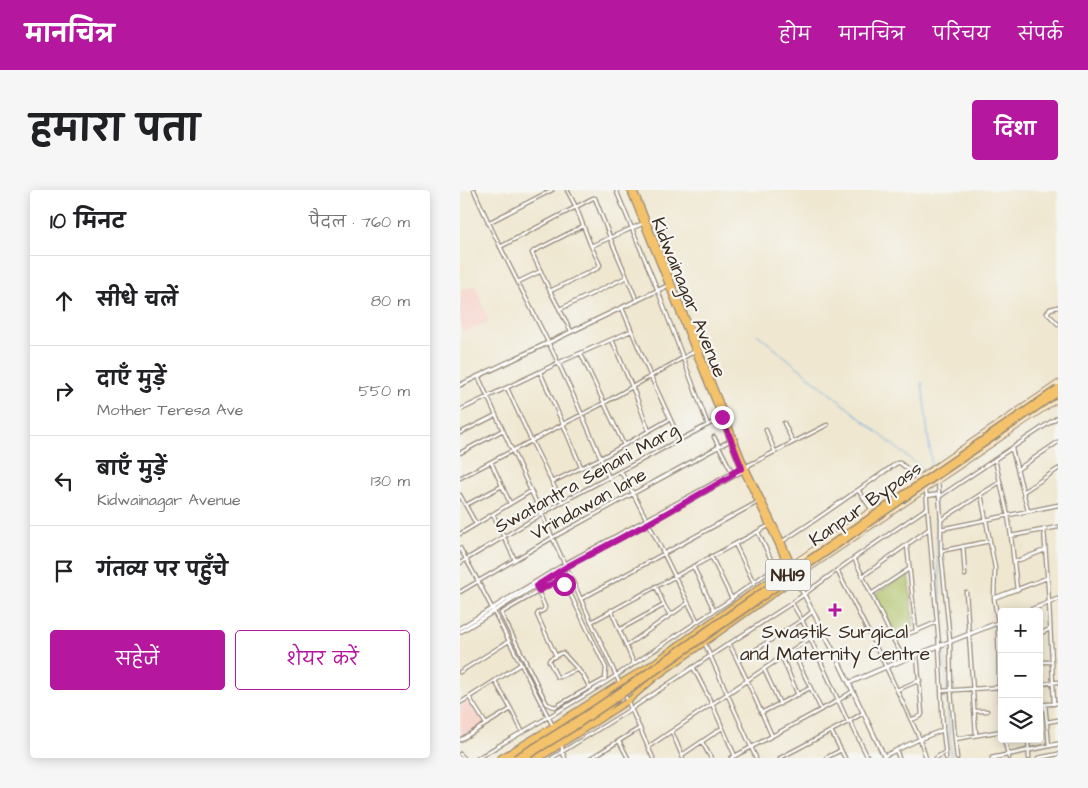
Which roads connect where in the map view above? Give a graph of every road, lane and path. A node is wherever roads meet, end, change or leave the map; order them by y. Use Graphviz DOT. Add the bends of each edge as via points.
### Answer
graph roads {
  1 [pos="474,190"];
  2 [pos="552,190"];
  3 [pos="567,190"];
  4 [pos="616,190"];
  5 [pos="632,190"];
  6 [pos="576,206"];
  7 [pos="488,223"];
  8 [pos="645,223"];
  9 [pos="583,226"];
  10 [pos="632,229"];
  11 [pos="610,238"];
  12 [pos="591,246"];
  13 [pos="500,247"];
  14 [pos="541,271"];
  15 [pos="627,277"];
  16 [pos="518,282"];
  17 [pos="670,285"];
  18 [pos="550,290"];
  19 [pos="658,291"];
  20 [pos="638,301"];
  21 [pos="1058,307"];
  22 [pos="622,308"];
  23 [pos="560,309"];
  24 [pos="1058,324"];
  25 [pos="632,331"];
  26 [pos="572,332"];
  27 [pos="612,340"];
  28 [pos="549,343"];
  29 [pos="697,350"];
  30 [pos="582,354"];
  31 [pos="683,358"];
  32 [pos="558,363"];
  33 [pos="540,372"];
  34 [pos="478,376"];
  35 [pos="651,377"];
  36 [pos="1058,383"];
  37 [pos="460,385"];
  38 [pos="631,387"];
  39 [pos="507,388"];
  40 [pos="1058,388"];
  41 [pos="1058,393"];
  42 [pos="487,397"];
  43 [pos="1058,399"];
  44 [pos="604,403"];
  45 [pos="460,410"];
  46 [pos="582,414"];
  47 [pos="496,416"];
  48 [pos="723,416"];
  49 [pos="1058,417"];
  50 [pos="670,419"];
  51 [pos="784,423"];
  52 [pos="563,424"];
  53 [pos="708,425"];
  54 [pos="827,425"];
  55 [pos="503,430"];
  56 [pos="766,430"];
  57 [pos="649,431"];
  58 [pos="460,433"];
  59 [pos="714,437"];
  60 [pos="531,440"];
  61 [pos="680,440"];
  62 [pos="731,440"];
  63 [pos="794,442"];
  64 [pos="1058,442"];
  65 [pos="624,445"];
  66 [pos="718,447"];
  67 [pos="1012,449"];
  68 [pos="512,450"];
  69 [pos="775,452"];
  70 [pos="460,453"];
  71 [pos="601,458"];
  72 [pos="995,460"];
  73 [pos="491,462"];
  74 [pos="745,467"];
  75 [pos="581,468"];
  76 [pos="1058,469"];
  77 [pos="1017,470"];
  78 [pos="621,472"];
  79 [pos="733,474"];
  80 [pos="460,478"];
  81 [pos="609,478"];
  82 [pos="918,478"];
  83 [pos="936,481"];
  84 [pos="552,482"];
  85 [pos="1000,482"];
  86 [pos="502,486"];
  87 [pos="928,487"];
  88 [pos="858,490"];
  89 [pos="531,491"];
  90 [pos="1023,492"];
  91 [pos="633,494"];
  92 [pos="981,494"];
  93 [pos="460,495"];
  94 [pos="928,496"];
  95 [pos="938,496"];
  96 [pos="562,502"];
  97 [pos="758,502"];
  98 [pos="510,504"];
  99 [pos="466,505"];
  100 [pos="1058,505"];
  101 [pos="928,508"];
  102 [pos="872,510"];
  103 [pos="1028,511"];
  104 [pos="493,514"];
  105 [pos="542,514"];
  106 [pos="1008,516"];
  107 [pos="941,520"];
  108 [pos="986,520"];
  109 [pos="648,521"];
  110 [pos="476,524"];
  111 [pos="771,525"];
  112 [pos="1058,527"];
  113 [pos="929,529"];
  114 [pos="941,529"];
  115 [pos="1044,529"];
  116 [pos="758,532"];
  117 [pos="460,534"];
  118 [pos="1012,536"];
  119 [pos="504,537"];
  120 [pos="552,538"];
  121 [pos="990,541"];
  122 [pos="782,542"];
  123 [pos="735,544"];
  124 [pos="907,545"];
  125 [pos="963,546"];
  126 [pos="460,548"];
  127 [pos="1045,550"];
  128 [pos="941,551"];
  129 [pos="664,554"];
  130 [pos="711,556"];
  131 [pos="854,558"];
  132 [pos="466,559"];
  133 [pos="515,560"];
  134 [pos="785,560"];
  135 [pos="1014,562"];
  136 [pos="460,563"];
  137 [pos="565,566"];
  138 [pos="693,566"];
  139 [pos="790,566"];
  140 [pos="774,568"];
  141 [pos="909,568"];
  142 [pos="837,570"];
  143 [pos="965,575"];
  144 [pos="674,576"];
  145 [pos="863,576"];
  146 [pos="797,577"];
  147 [pos="1047,578"];
  148 [pos="478,580"];
  149 [pos="792,581"];
  150 [pos="754,583"];
  151 [pos="535,584"];
  152 [pos="656,586"];
  153 [pos="1017,590"];
  154 [pos="539,591"];
  155 [pos="460,592"];
  156 [pos="803,592"];
  157 [pos="966,592"];
  158 [pos="871,594"];
  159 [pos="994,598"];
  160 [pos="581,599"];
  161 [pos="732,599"];
  162 [pos="1058,599"];
  163 [pos="1049,602"];
  164 [pos="792,603"];
  165 [pos="688,604"];
  166 [pos="664,605"];
  167 [pos="1035,608"];
  168 [pos="493,610"];
  169 [pos="611,610"];
  170 [pos="714,610"];
  171 [pos="813,612"];
  172 [pos="998,614"];
  173 [pos="670,616"];
  174 [pos="697,620"];
  175 [pos="802,620"];
  176 [pos="591,622"];
  177 [pos="937,622"];
  178 [pos="998,623"];
  179 [pos="460,630"];
  180 [pos="619,630"];
  181 [pos="822,630"];
  182 [pos="1050,630"];
  183 [pos="916,631"];
  184 [pos="1043,633"];
  185 [pos="969,634"];
  186 [pos="810,638"];
  187 [pos="893,639"];
  188 [pos="509,641"];
  189 [pos="704,642"];
  190 [pos="949,642"];
  191 [pos="729,643"];
  192 [pos="940,645"];
  193 [pos="626,646"];
  194 [pos="792,650"];
  195 [pos="917,655"];
  196 [pos="556,656"];
  197 [pos="710,656"];
  198 [pos="781,657"];
  199 [pos="904,660"];
  200 [pos="738,662"];
  201 [pos="1043,662"];
  202 [pos="1052,662"];
  203 [pos="521,664"];
  204 [pos="634,664"];
  205 [pos="693,667"];
  206 [pos="886,667"];
  207 [pos="578,669"];
  208 [pos="764,669"];
  209 [pos="460,672"];
  210 [pos="616,676"];
  211 [pos="747,680"];
  212 [pos="920,680"];
  213 [pos="496,681"];
  214 [pos="1052,682"];
  215 [pos="1058,682"];
  216 [pos="620,683"];
  217 [pos="1043,683"];
  218 [pos="849,684"];
  219 [pos="998,687"];
  220 [pos="590,688"];
  221 [pos="810,688"];
  222 [pos="897,690"];
  223 [pos="973,690"];
  224 [pos="853,691"];
  225 [pos="942,691"];
  226 [pos="950,691"];
  227 [pos="620,692"];
  228 [pos="727,693"];
  229 [pos="798,694"];
  230 [pos="469,697"];
  231 [pos="617,698"];
  232 [pos="839,700"];
  233 [pos="628,701"];
  234 [pos="460,703"];
  235 [pos="1058,703"];
  236 [pos="712,704"];
  237 [pos="780,704"];
  238 [pos="1043,704"];
  239 [pos="1046,704"];
  240 [pos="1054,704"];
  241 [pos="511,709"];
  242 [pos="631,709"];
  243 [pos="821,710"];
  244 [pos="987,710"];
  245 [pos="974,711"];
  246 [pos="761,713"];
  247 [pos="863,713"];
  248 [pos="548,718"];
  249 [pos="911,720"];
  250 [pos="1058,720"];
  251 [pos="849,722"];
  252 [pos="1047,722"];
  253 [pos="486,724"];
  254 [pos="553,726"];
  255 [pos="640,728"];
  256 [pos="722,728"];
  257 [pos="943,730"];
  258 [pos="672,731"];
  259 [pos="831,731"];
  260 [pos="998,731"];
  261 [pos="522,732"];
  262 [pos="772,736"];
  263 [pos="976,736"];
  264 [pos="920,739"];
  265 [pos="460,740"];
  266 [pos="955,740"];
  267 [pos="619,741"];
  268 [pos="702,742"];
  269 [pos="1005,743"];
  270 [pos="1028,743"];
  271 [pos="562,744"];
  272 [pos="1058,744"];
  273 [pos="1048,746"];
  274 [pos="648,747"];
  275 [pos="751,747"];
  276 [pos="841,750"];
  277 [pos="896,750"];
  278 [pos="562,751"];
  279 [pos="1028,751"];
  280 [pos="945,752"];
  281 [pos="460,754"];
  282 [pos="1058,754"];
  283 [pos="735,756"];
  284 [pos="1008,756"];
  285 [pos="682,757"];
  286 [pos="884,757"];
  287 [pos="464,758"];
  288 [pos="478,758"];
  289 [pos="500,758"];
  290 [pos="506,758"];
  291 [pos="515,758"];
  292 [pos="524,758"];
  293 [pos="535,758"];
  294 [pos="540,758"];
  295 [pos="552,758"];
  296 [pos="566,758"];
  297 [pos="591,758"];
  298 [pos="628,758"];
  299 [pos="654,758"];
  300 [pos="711,758"];
  301 [pos="731,758"];
  302 [pos="756,758"];
  303 [pos="780,758"];
  304 [pos="826,758"];
  305 [pos="845,758"];
  306 [pos="868,758"];
  307 [pos="899,758"];
  308 [pos="926,758"];
  309 [pos="936,758"];
  310 [pos="946,758"];
  311 [pos="958,758"];
  312 [pos="992,758"];
  313 [pos="1029,758"];
  314 [pos="1038,758"];
  1 -- 7 [label="street"];
  2 -- 7 [label="street"];
  3 -- 6 [label="street"];
  4 -- 10 [label="street"];
  5 -- 8 [label="main road, Kidwainagar Avenue"];
  6 -- 9 [label="street"];
  6 -- 11 [label="street" via="595,199"];
  6 -- 13 [label="street"];
  7 -- 13 [label="street"];
  8 -- 10 [label="street"];
  8 -- 17 [label="main road, Kidwainagar Avenue"];
  9 -- 12 [label="street"];
  9 -- 14 [label="street" via="533,252"];
  10 -- 11 [label="street"];
  10 -- 19 [label="street"];
  11 -- 12 [label="street"];
  11 -- 15 [label="street"];
  12 -- 18 [label="street" via="600,265 598,268"];
  13 -- 16 [label="street"];
  14 -- 16 [label="street"];
  14 -- 18 [label="street"];
  15 -- 20 [label="street"];
  15 -- 23 [label="street"];
  16 -- 28 [label="street"];
  17 -- 19 [label="street"];
  17 -- 29 [label="main road, Kidwainagar Avenue"];
  18 -- 23 [label="street"];
  19 -- 20 [label="street"];
  19 -- 31 [label="street"];
  20 -- 22 [label="street"];
  21 -- 24 [label="street" via="1047,313"];
  22 -- 25 [label="street"];
  22 -- 26 [label="street"];
  23 -- 26 [label="street"];
  25 -- 27 [label="street"];
  25 -- 35 [label="street"];
  26 -- 28 [label="street"];
  27 -- 30 [label="street"];
  27 -- 38 [label="street"];
  28 -- 32 [label="street"];
  28 -- 34 [label="street"];
  29 -- 31 [label="street"];
  29 -- 48 [label="main road, Kidwainagar Avenue"];
  30 -- 32 [label="street"];
  30 -- 44 [label="street"];
  31 -- 35 [label="street"];
  31 -- 53 [label="street"];
  32 -- 33 [label="street"];
  32 -- 46 [label="street"];
  33 -- 39 [label="street"];
  33 -- 52 [label="street"];
  34 -- 37 [label="street"];
  34 -- 42 [label="street"];
  35 -- 38 [label="street"];
  35 -- 50 [label="street"];
  36 -- 82 [label="main road"];
  38 -- 44 [label="street"];
  38 -- 57 [label="street"];
  39 -- 42 [label="street"];
  39 -- 60 [label="street"];
  40 -- 227 [label="highway, Kanpur Bypass / NH19, bridge"];
  41 -- 231 [label="highway, Kanpur Bypass / NH19, bridge"];
  42 -- 45 [label="street"];
  42 -- 47 [label="street"];
  43 -- 83 [label="main road"];
  44 -- 46 [label="street"];
  44 -- 65 [label="street"];
  46 -- 52 [label="street"];
  46 -- 71 [label="street"];
  47 -- 55 [label="street"];
  47 -- 58 [label="street"];
  48 -- 53 [label="street, Swatantra Senani Marg"];
  48 -- 62 [label="main road, Kidwainagar Avenue"];
  48 -- 74 [label="main road, Kidwainagar Avenue"];
  49 -- 67 [label="street"];
  50 -- 57 [label="street"];
  50 -- 61 [label="street"];
  51 -- 63 [label="street"];
  52 -- 60 [label="street"];
  52 -- 75 [label="street"];
  53 -- 61 [label="street, Swatantra Senani Marg"];
  54 -- 63 [label="street"];
  55 -- 68 [label="street"];
  55 -- 70 [label="street"];
  56 -- 69 [label="street"];
  57 -- 65 [label="street"];
  59 -- 66 [label="street"];
  60 -- 68 [label="street"];
  60 -- 84 [label="street"];
  61 -- 78 [label="street, Swatantra Senani Marg"];
  62 -- 66 [label="street, Vrindawan lane"];
  62 -- 74 [label="main road, Kidwainagar Avenue"];
  63 -- 69 [label="street"];
  64 -- 77 [label="street"];
  65 -- 71 [label="street"];
  66 -- 79 [label="street"];
  66 -- 91 [label="street, Vrindawan lane"];
  67 -- 72 [label="street"];
  67 -- 77 [label="street"];
  68 -- 73 [label="street"];
  68 -- 89 [label="street"];
  69 -- 74 [label="street"];
  71 -- 75 [label="street"];
  71 -- 81 [label="street"];
  72 -- 85 [label="street"];
  72 -- 95 [label="street"];
  73 -- 80 [label="street"];
  73 -- 86 [label="street"];
  74 -- 79 [label="street"];
  74 -- 97 [label="main road, Kidwainagar Avenue"];
  74 -- 111 [label="main road, Kidwainagar Avenue"];
  75 -- 84 [label="street"];
  76 -- 90 [label="street"];
  77 -- 90 [label="street"];
  78 -- 81 [label="street, Swatantra Senani Marg"];
  78 -- 91 [label="street"];
  79 -- 109 [label="street"];
  81 -- 96 [label="street, Swatantra Senani Marg"];
  82 -- 88 [label="street" via="897,462"];
  82 -- 102 [label="main road"];
  83 -- 87 [label="main road"];
  83 -- 95 [label="street"];
  84 -- 96 [label="street"];
  85 -- 92 [label="street"];
  85 -- 106 [label="street"];
  86 -- 98 [label="street"];
  86 -- 99 [label="street"];
  87 -- 94 [label="street"];
  87 -- 146 [label="main road"];
  88 -- 102 [label="street"];
  88 -- 122 [label="street"];
  89 -- 98 [label="street"];
  89 -- 105 [label="street"];
  90 -- 103 [label="street"];
  91 -- 109 [label="street"];
  91 -- 120 [label="street, Vrindawan lane"];
  92 -- 107 [label="street"];
  92 -- 108 [label="street"];
  93 -- 99 [label="street"];
  94 -- 95 [label="street"];
  94 -- 101 [label="street"];
  95 -- 107 [label="street"];
  96 -- 105 [label="street, Swatantra Senani Marg"];
  97 -- 111 [label="main road, Kidwainagar Avenue"];
  97 -- 129 [label="street"];
  98 -- 104 [label="street"];
  99 -- 110 [label="street"];
  100 -- 103 [label="street"];
  101 -- 113 [label="street"];
  101 -- 131 [label="street"];
  102 -- 139 [label="main road"];
  103 -- 106 [label="street"];
  104 -- 110 [label="street"];
  104 -- 119 [label="street"];
  105 -- 119 [label="street, Swatantra Senani Marg"];
  105 -- 120 [label="street"];
  106 -- 108 [label="street"];
  106 -- 118 [label="street"];
  107 -- 114 [label="street"];
  108 -- 114 [label="street"];
  108 -- 121 [label="street"];
  109 -- 129 [label="street"];
  109 -- 137 [label="street"];
  110 -- 117 [label="street"];
  111 -- 116 [label="street"];
  111 -- 122 [label="main road, Kidwainagar Avenue"];
  111 -- 134 [label="main road, Kidwainagar Avenue"];
  112 -- 115 [label="street"];
  113 -- 124 [label="street"];
  113 -- 177 [label="street"];
  114 -- 128 [label="street"];
  115 -- 118 [label="street"];
  115 -- 127 [label="street"];
  116 -- 123 [label="street"];
  116 -- 140 [label="street"];
  118 -- 135 [label="street"];
  119 -- 132 [label="street, Swatantra Senani Marg"];
  119 -- 133 [label="street"];
  120 -- 133 [label="street, Vrindawan lane"];
  120 -- 137 [label="street"];
  121 -- 125 [label="street"];
  121 -- 159 [label="street" via="995,568"];
  122 -- 139 [label="main road, Kidwainagar Avenue"];
  123 -- 130 [label="street"];
  123 -- 150 [label="street"];
  124 -- 141 [label="street"];
  124 -- 145 [label="street"];
  125 -- 128 [label="street"];
  125 -- 143 [label="street"];
  126 -- 132 [label="street"];
  127 -- 135 [label="street"];
  127 -- 147 [label="street"];
  128 -- 190 [label="street"];
  129 -- 144 [label="street"];
  129 -- 160 [label="street"];
  130 -- 138 [label="street"];
  130 -- 161 [label="street"];
  131 -- 142 [label="street"];
  131 -- 145 [label="street"];
  132 -- 136 [label="street, Swatantra Senani Marg"];
  132 -- 148 [label="street"];
  133 -- 148 [label="street, Vrindawan lane"];
  134 -- 139 [label="main road, Kidwainagar Avenue"];
  134 -- 140 [label="street"];
  135 -- 153 [label="street"];
  137 -- 151 [label="street"];
  137 -- 160 [label="street"];
  138 -- 144 [label="street"];
  138 -- 170 [label="street"];
  139 -- 146 [label="main road, Kidwainagar Avenue"];
  139 -- 149 [label="main road, Kidwainagar Avenue"];
  139 -- 216 [label="main road"];
  140 -- 150 [label="street"];
  141 -- 158 [label="street"];
  141 -- 183 [label="street"];
  142 -- 156 [label="street"];
  142 -- 206 [label="street"];
  144 -- 152 [label="street"];
  144 -- 165 [label="street"];
  145 -- 158 [label="street"];
  146 -- 149 [label="main road"];
  146 -- 156 [label="street"];
  147 -- 153 [label="street"];
  147 -- 163 [label="street"];
  148 -- 155 [label="street, Vrindawan lane"];
  148 -- 168 [label="street"];
  149 -- 156 [label="street"];
  149 -- 189 [label="main road"];
  150 -- 161 [label="street"];
  151 -- 154 [label="street"];
  151 -- 168 [label="street"];
  152 -- 166 [label="street"];
  152 -- 169 [label="street"];
  153 -- 159 [label="street"];
  154 -- 196 [label="street" via="545,608 537,615"];
  154 -- 220 [label="street" via="555,582 566,585 606,668 605,679"];
  154 -- 220 [label="street" via="501,613 548,704 555,707"];
  156 -- 164 [label="street"];
  156 -- 171 [label="street"];
  157 -- 185 [label="street"];
  158 -- 187 [label="street"];
  159 -- 172 [label="street"];
  160 -- 176 [label="street"];
  161 -- 170 [label="street"];
  162 -- 163 [label="street"];
  163 -- 167 [label="street"];
  163 -- 182 [label="street"];
  164 -- 175 [label="street"];
  164 -- 191 [label="street"];
  165 -- 173 [label="street"];
  165 -- 174 [label="street"];
  166 -- 173 [label="street"];
  166 -- 180 [label="street"];
  168 -- 179 [label="street"];
  168 -- 188 [label="street"];
  169 -- 176 [label="street"];
  169 -- 180 [label="street"];
  170 -- 174 [label="street"];
  171 -- 175 [label="street"];
  171 -- 181 [label="street"];
  173 -- 193 [label="street"];
  174 -- 204 [label="street"];
  175 -- 186 [label="street"];
  175 -- 200 [label="street"];
  176 -- 210 [label="street"];
  177 -- 183 [label="street"];
  177 -- 192 [label="street"];
  178 -- 185 [label="street"];
  180 -- 193 [label="street"];
  181 -- 186 [label="street"];
  181 -- 218 [label="street"];
  182 -- 184 [label="street"];
  182 -- 202 [label="street"];
  183 -- 187 [label="street"];
  185 -- 190 [label="street"];
  185 -- 223 [label="street"];
  186 -- 194 [label="street"];
  186 -- 232 [label="street"];
  187 -- 199 [label="street"];
  188 -- 203 [label="street"];
  188 -- 209 [label="street"];
  189 -- 197 [label="street"];
  189 -- 233 [label="main road"];
  190 -- 192 [label="street"];
  190 -- 226 [label="street"];
  191 -- 197 [label="street"];
  191 -- 200 [label="street"];
  192 -- 195 [label="street"];
  192 -- 225 [label="street"];
  193 -- 204 [label="street"];
  194 -- 198 [label="street"];
  194 -- 221 [label="street"];
  195 -- 199 [label="street"];
  195 -- 212 [label="street"];
  196 -- 207 [label="street" via="563,653"];
  196 -- 207 [label="street" via="549,661 558,677"];
  197 -- 205 [label="street"];
  197 -- 228 [label="street"];
  198 -- 208 [label="street"];
  198 -- 229 [label="street"];
  199 -- 206 [label="street"];
  200 -- 211 [label="street"];
  201 -- 202 [label="street"];
  202 -- 214 [label="street"];
  203 -- 213 [label="street"];
  203 -- 248 [label="street"];
  204 -- 210 [label="street"];
  205 -- 236 [label="street"];
  205 -- 242 [label="street"];
  206 -- 218 [label="street"];
  206 -- 222 [label="street"];
  207 -- 220 [label="street"];
  208 -- 211 [label="street"];
  208 -- 237 [label="street"];
  210 -- 216 [label="street"];
  210 -- 248 [label="street"];
  211 -- 228 [label="street"];
  211 -- 246 [label="street"];
  212 -- 222 [label="street"];
  212 -- 249 [label="street" via="922,715"];
  213 -- 230 [label="street"];
  213 -- 241 [label="street"];
  214 -- 215 [label="street"];
  214 -- 217 [label="street"];
  214 -- 240 [label="street"];
  216 -- 233 [label="street"];
  216 -- 254 [label="main road"];
  218 -- 224 [label="street"];
  219 -- 223 [label="street"];
  221 -- 229 [label="street"];
  221 -- 243 [label="street"];
  222 -- 249 [label="street"];
  223 -- 226 [label="street"];
  223 -- 245 [label="street"];
  224 -- 232 [label="street"];
  224 -- 247 [label="street"];
  225 -- 226 [label="street"];
  225 -- 257 [label="street"];
  226 -- 266 [label="street"];
  227 -- 290 [label="highway, bridge" via="599,701"];
  227 -- 291 [label="highway, Kanpur Bypass / NH19, bridge"];
  228 -- 236 [label="street"];
  228 -- 275 [label="street"];
  229 -- 237 [label="street"];
  230 -- 234 [label="street"];
  230 -- 253 [label="street"];
  231 -- 292 [label="highway, Kanpur Bypass / NH19, bridge"];
  231 -- 293 [label="highway, bridge" via="596,718"];
  232 -- 243 [label="street"];
  232 -- 251 [label="street"];
  233 -- 242 [label="street"];
  233 -- 271 [label="main road"];
  235 -- 240 [label="street"];
  236 -- 256 [label="street"];
  236 -- 258 [label="street"];
  237 -- 246 [label="street"];
  238 -- 239 [label="street"];
  239 -- 240 [label="street"];
  239 -- 252 [label="street"];
  241 -- 253 [label="street"];
  241 -- 261 [label="street"];
  242 -- 255 [label="street"];
  242 -- 278 [label="street"];
  243 -- 262 [label="street"];
  244 -- 245 [label="street"];
  245 -- 263 [label="street"];
  246 -- 262 [label="street"];
  247 -- 251 [label="street"];
  247 -- 286 [label="street"];
  248 -- 254 [label="street"];
  248 -- 261 [label="street"];
  249 -- 264 [label="street"];
  250 -- 252 [label="street"];
  251 -- 259 [label="street"];
  251 -- 306 [label="street"];
  252 -- 273 [label="street"];
  253 -- 265 [label="street"];
  254 -- 289 [label="main road"];
  255 -- 267 [label="street"];
  255 -- 274 [label="street"];
  256 -- 268 [label="street"];
  256 -- 283 [label="street"];
  257 -- 264 [label="street"];
  257 -- 280 [label="street"];
  258 -- 274 [label="street"];
  258 -- 285 [label="street"];
  259 -- 276 [label="street"];
  259 -- 303 [label="street"];
  260 -- 263 [label="street"];
  261 -- 288 [label="street"];
  262 -- 275 [label="street"];
  263 -- 266 [label="street"];
  264 -- 277 [label="street"];
  264 -- 308 [label="street"];
  266 -- 311 [label="street"];
  267 -- 297 [label="street"];
  267 -- 298 [label="street"];
  268 -- 285 [label="street"];
  268 -- 300 [label="street"];
  269 -- 284 [label="street"];
  270 -- 279 [label="street"];
  271 -- 278 [label="street"];
  271 -- 294 [label="main road"];
  272 -- 273 [label="street"];
  273 -- 279 [label="street"];
  274 -- 299 [label="street"];
  275 -- 283 [label="street"];
  275 -- 302 [label="street"];
  276 -- 304 [label="street"];
  276 -- 305 [label="street"];
  277 -- 286 [label="street"];
  277 -- 307 [label="street"];
  278 -- 295 [label="street"];
  278 -- 296 [label="street"];
  279 -- 284 [label="street"];
  279 -- 313 [label="street"];
  280 -- 309 [label="street"];
  280 -- 310 [label="street"];
  281 -- 287 [label="street"];
  282 -- 314 [label="street"];
  283 -- 301 [label="street"];
  284 -- 312 [label="street"];
}
